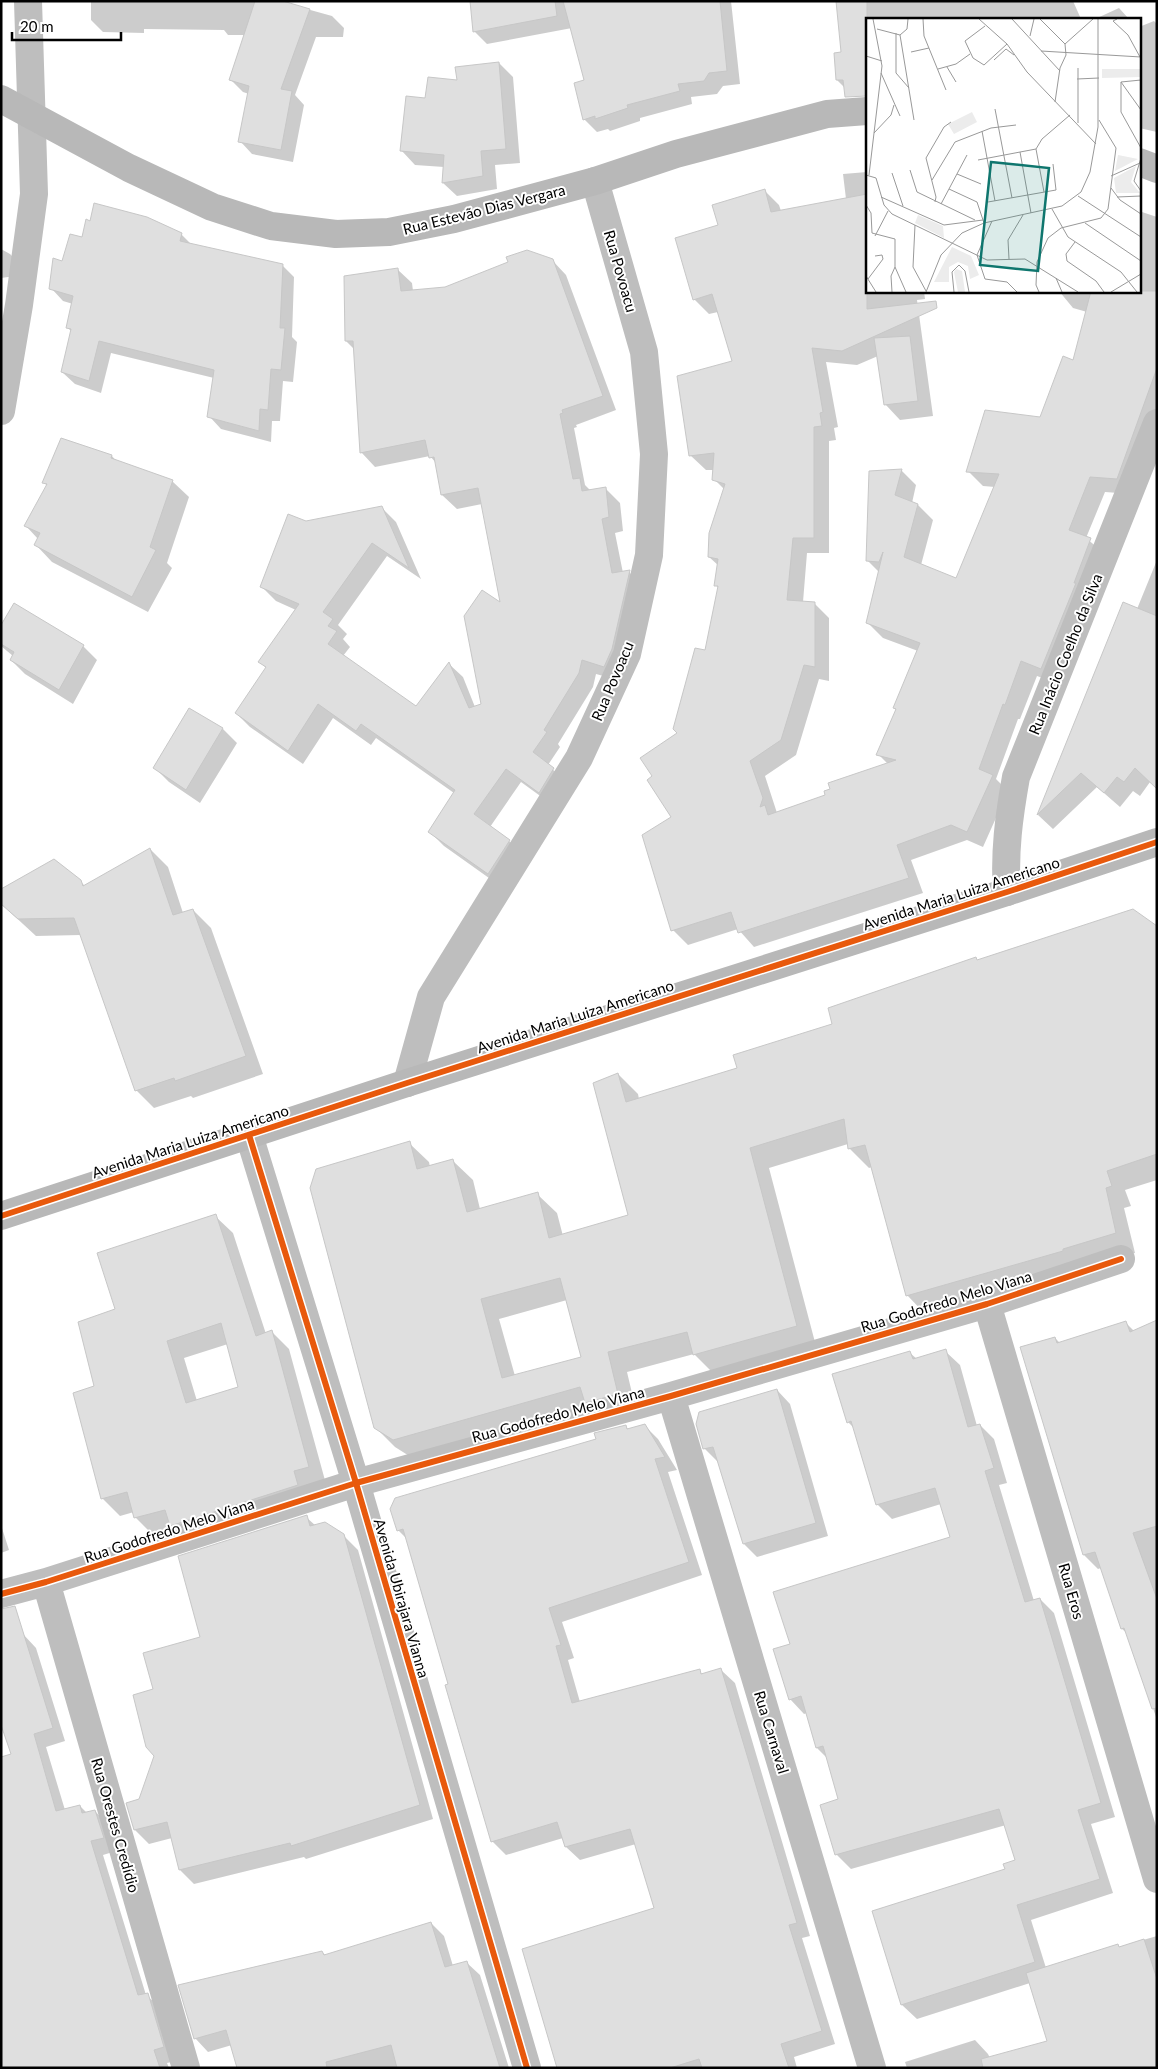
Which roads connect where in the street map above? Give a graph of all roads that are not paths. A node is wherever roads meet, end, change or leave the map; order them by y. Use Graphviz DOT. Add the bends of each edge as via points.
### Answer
graph roads {
  1 [pos="28,1"];
  2 [pos="1,99"];
  3 [pos="866,111"];
  4 [pos="32,116"];
  5 [pos="1140,162"];
  6 [pos="1157,168"];
  7 [pos="595,182"];
  8 [pos="1,411"];
  9 [pos="1157,423"];
  10 [pos="1157,842"];
  11 [pos="1007,892"];
  12 [pos="407,1083"];
  13 [pos="249,1135"];
  14 [pos="1,1216"];
  15 [pos="1121,1259"];
  16 [pos="987,1304"];
  17 [pos="671,1396"];
  18 [pos="356,1483"];
  19 [pos="46,1582"];
  20 [pos="1,1594"];
  21 [pos="1157,1879"];
  22 [pos="186,2068"];
  23 [pos="527,2068"];
  24 [pos="872,2068"];
  1 -- 4 [label="street"];
  2 -- 4 [label="main road, Rua Estevão Dias Vergara"];
  3 -- 7 [label="main road, Rua Estevão Dias Vergara" via="827,114 676,154"];
  4 -- 7 [label="main road, Rua Estevão Dias Vergara" via="129,168 212,207 271,226 336,234 389,232 454,219"];
  4 -- 8 [label="street" via="34,194"];
  5 -- 6 [label="main road"];
  7 -- 12 [label="street, Rua Povoacu" via="644,352 654,454 649,556 627,654 579,758 431,997"];
  9 -- 11 [label="street, Rua Inácio Coelho da Silva" via="1016,777 1005,858"];
  10 -- 11 [label="main road, Avenida Maria Luiza Americano"];
  11 -- 12 [label="main road, Avenida Maria Luiza Americano"];
  12 -- 13 [label="main road, Avenida Maria Luiza Americano"];
  13 -- 14 [label="main road, Avenida Maria Luiza Americano"];
  13 -- 18 [label="street, Avenida Ubirajara Vianna"];
  15 -- 16 [label="street, Rua Godofredo Melo Viana"];
  16 -- 17 [label="street, Rua Godofredo Melo Viana"];
  16 -- 21 [label="street, Rua Eros"];
  17 -- 18 [label="street, Rua Godofredo Melo Viana"];
  17 -- 24 [label="street, Rua Carnaval"];
  18 -- 19 [label="street, Rua Godofredo Melo Viana"];
  18 -- 23 [label="street, Avenida Ubirajara Vianna"];
  19 -- 20 [label="street, Rua Godofredo Melo Viana"];
  19 -- 22 [label="street, Rua Orestes Credídio"];
}
